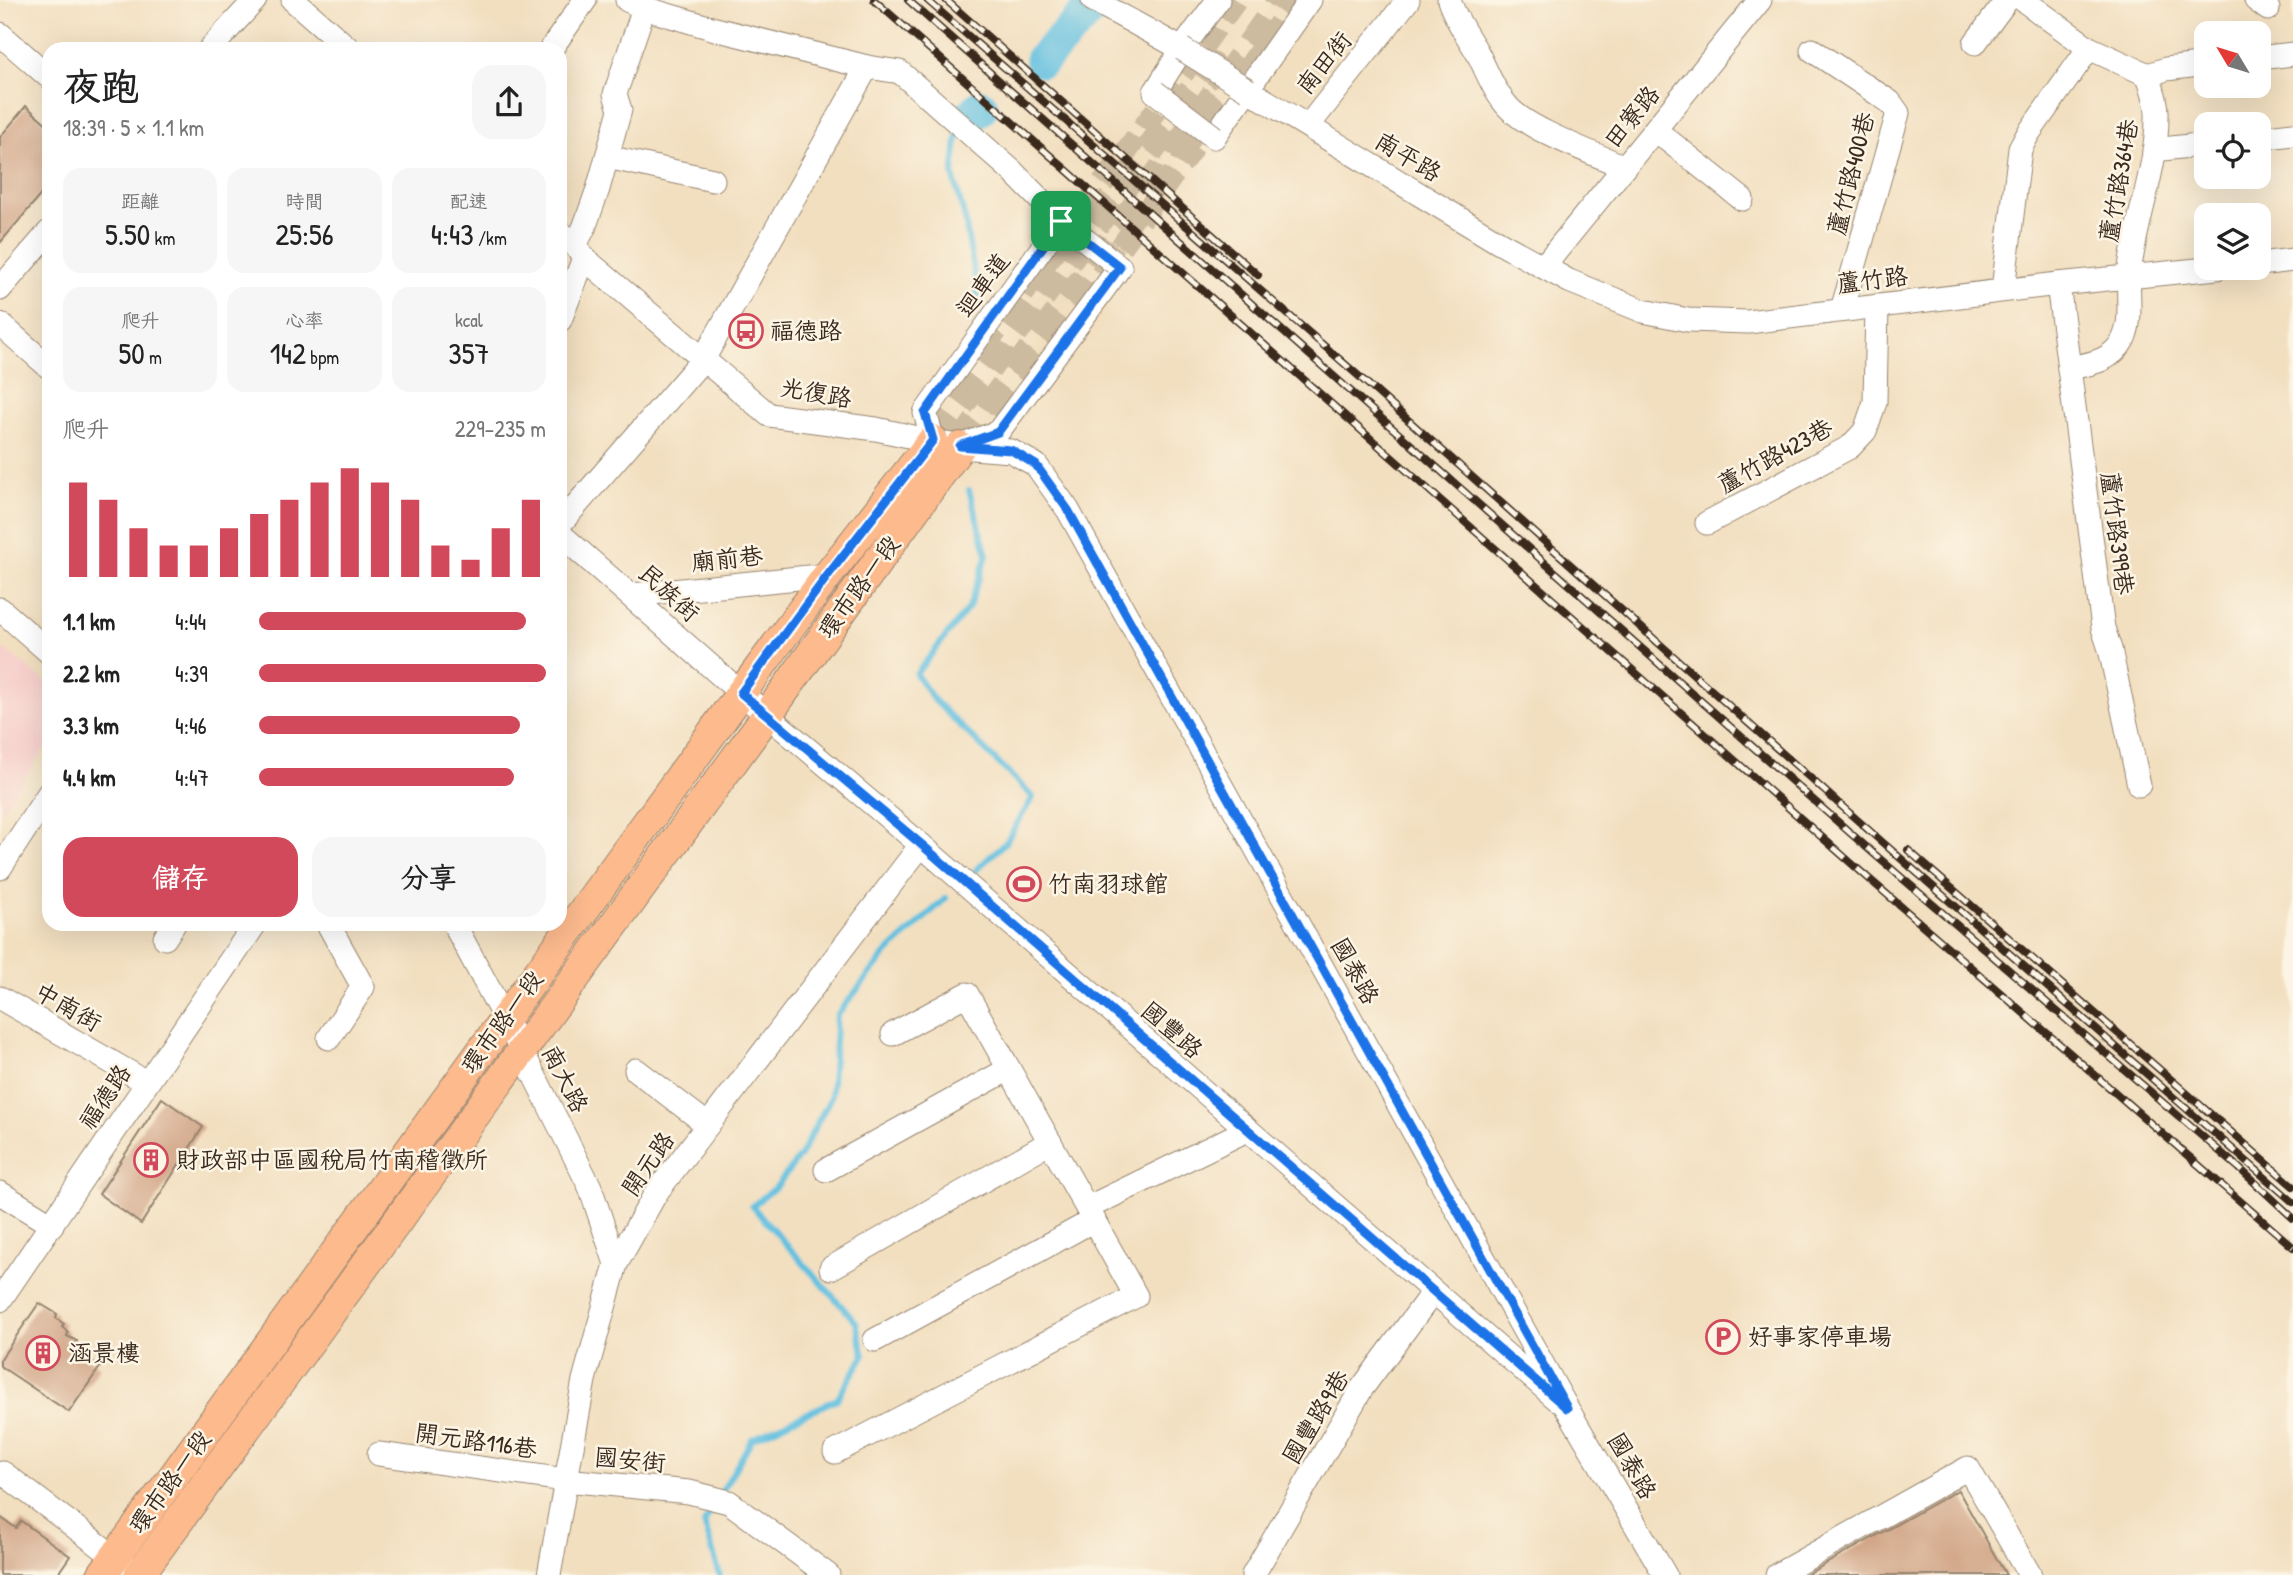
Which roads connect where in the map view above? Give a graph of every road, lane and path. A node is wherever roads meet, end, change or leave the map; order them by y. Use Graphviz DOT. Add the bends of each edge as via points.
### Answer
graph roads {
  1 [pos="255,0"];
  2 [pos="293,0"];
  3 [pos="585,0"];
  4 [pos="1093,0"];
  5 [pos="1218,0"];
  6 [pos="1310,0"];
  7 [pos="1408,0"];
  8 [pos="1449,0"];
  9 [pos="2007,0"];
  10 [pos="2023,0"];
  11 [pos="636,4"];
  12 [pos="1750,4"];
  13 [pos="0,34"];
  14 [pos="217,42"];
  15 [pos="341,42"];
  16 [pos="556,42"];
  17 [pos="1975,43"];
  18 [pos="2089,48"];
  19 [pos="1182,49"];
  20 [pos="1812,50"];
  21 [pos="2293,54"];
  22 [pos="2272,56"];
  23 [pos="2194,66"];
  24 [pos="867,67"];
  25 [pos="42,71"];
  26 [pos="2148,75"];
  27 [pos="1248,90"];
  28 [pos="1308,126"];
  29 [pos="1655,130"];
  30 [pos="2293,134"];
  31 [pos="2271,137"];
  32 [pos="2194,145"];
  33 [pos="2154,150"];
  34 [pos="607,157"];
  35 [pos="1625,167"];
  36 [pos="713,180"];
  37 [pos="1742,199"];
  38 [pos="1061,221"];
  39 [pos="42,240"];
  40 [pos="573,245"];
  41 [pos="2293,260"];
  42 [pos="2271,263"];
  43 [pos="1544,266"];
  44 [pos="2194,270"];
  45 [pos="2129,276"];
  46 [pos="567,280"];
  47 [pos="2058,284"];
  48 [pos="0,289"];
  49 [pos="2003,290"];
  50 [pos="1877,306"];
  51 [pos="1842,310"];
  52 [pos="0,324"];
  53 [pos="704,358"];
  54 [pos="42,361"];
  55 [pos="2069,368"];
  56 [pos="947,443"];
  57 [pos="567,516"];
  58 [pos="1707,523"];
  59 [pos="567,540"];
  60 [pos="828,575"];
  61 [pos="632,595"];
  62 [pos="0,609"];
  63 [pos="42,646"];
  64 [pos="741,693"];
  65 [pos="767,715"];
  66 [pos="2139,785"];
  67 [pos="42,803"];
  68 [pos="922,845"];
  69 [pos="2,860"];
  70 [pos="250,931"];
  71 [pos="332,931"];
  72 [pos="458,931"];
  73 [pos="0,998"];
  74 [pos="504,1020"];
  75 [pos="893,1034"];
  76 [pos="329,1038"];
  77 [pos="521,1049"];
  78 [pos="636,1069"];
  79 [pos="1009,1069"];
  80 [pos="146,1082"];
  81 [pos="708,1125"];
  82 [pos="1247,1129"];
  83 [pos="1050,1142"];
  84 [pos="827,1170"];
  85 [pos="0,1194"];
  86 [pos="373,1202"];
  87 [pos="1091,1214"];
  88 [pos="399,1218"];
  89 [pos="52,1225"];
  90 [pos="616,1264"];
  91 [pos="831,1268"];
  92 [pos="1433,1292"];
  93 [pos="0,1300"];
  94 [pos="875,1340"];
  95 [pos="1567,1408"];
  96 [pos="835,1452"];
  97 [pos="379,1454"];
  98 [pos="3,1473"];
  99 [pos="565,1480"];
  100 [pos="108,1566"];
  101 [pos="1788,1572"];
  102 [pos="139,1575"];
  103 [pos="549,1575"];
  104 [pos="828,1575"];
  105 [pos="1253,1575"];
  106 [pos="1665,1575"];
  107 [pos="2030,1575"];
  1 -- 14 [label="street"];
  2 -- 15 [label="street"];
  3 -- 16 [label="street"];
  4 -- 19 [label="street"];
  5 -- 19 [label="street"];
  6 -- 27 [label="street"];
  7 -- 28 [label="street, 南田街"];
  8 -- 35 [label="street" via="1486,74 1510,109 1529,124"];
  9 -- 17 [label="street"];
  10 -- 18 [label="street"];
  11 -- 24 [label="street"];
  11 -- 34 [label="street" via="615,94 620,110"];
  12 -- 29 [label="street, 田寮路"];
  13 -- 25 [label="street"];
  18 -- 26 [label="street"];
  18 -- 49 [label="street" via="2020,149"];
  19 -- 27 [label="street, 南平路, bridge"];
  19 -- 27 [label="street, bridge" via="1155,92 1214,137"];
  20 -- 51 [label="street, 蘆竹路400巷" via="1890,102 1898,113"];
  21 -- 22 [label="street"];
  23 -- 26 [label="street"];
  24 -- 38 [label="street" via="907,77"];
  24 -- 53 [label="street"];
  26 -- 33 [label="street, 蘆竹路364巷" via="2158,116"];
  27 -- 28 [label="street, 南平路"];
  28 -- 43 [label="street, 南平路"];
  29 -- 35 [label="street, 田寮路"];
  29 -- 37 [label="street"];
  30 -- 31 [label="street"];
  32 -- 33 [label="street"];
  33 -- 45 [label="street, 蘆竹路364巷"];
  34 -- 36 [label="street"];
  34 -- 40 [label="street" via="584,228"];
  35 -- 43 [label="street, 田寮路"];
  38 -- 56 [label="street, 迴車道" via="925,413"];
  38 -- 56 [label="street, bridge" via="1120,267 998,432"];
  39 -- 48 [label="street"];
  40 -- 46 [label="street"];
  40 -- 53 [label="street, 光復路"];
  41 -- 42 [label="street"];
  43 -- 51 [label="street, 蘆竹路" via="1605,297 1688,320 1748,322"];
  44 -- 45 [label="street, 蘆竹路"];
  45 -- 47 [label="street, 蘆竹路"];
  45 -- 55 [label="street, 蘆竹路364巷" via="2128,326 2123,340 2095,364"];
  47 -- 49 [label="street, 蘆竹路"];
  47 -- 55 [label="street, 蘆竹路399巷"];
  49 -- 50 [label="street, 蘆竹路"];
  50 -- 51 [label="street, 蘆竹路"];
  50 -- 58 [label="street, 蘆竹路423巷" via="1875,402 1864,431 1850,447"];
  52 -- 54 [label="street"];
  53 -- 56 [label="street, 光復路" via="769,415"];
  53 -- 57 [label="street"];
  55 -- 66 [label="street, 蘆竹路399巷" via="2103,628"];
  56 -- 60 [label="main road, 環市路一段"];
  56 -- 65 [label="main road, 環市路一段"];
  56 -- 95 [label="street, 國泰路" via="1011,450 1036,465 1068,510"];
  59 -- 61 [label="street, 民族街"];
  60 -- 61 [label="street, 廟前巷"];
  60 -- 64 [label="main road, 環市路一段"];
  61 -- 64 [label="street, 民族街"];
  62 -- 63 [label="street"];
  64 -- 65 [label="street, 國豐路"];
  64 -- 74 [label="main road, 環市路一段"];
  65 -- 68 [label="street, 國豐路"];
  65 -- 77 [label="main road, 環市路一段"];
  67 -- 69 [label="street"];
  68 -- 81 [label="street, 開元路"];
  68 -- 82 [label="street, 國豐路"];
  70 -- 80 [label="street, 福德路"];
  71 -- 76 [label="street" via="363,988"];
  72 -- 74 [label="street, 南大路"];
  73 -- 80 [label="street, 中南街"];
  74 -- 77 [label="street, 南大路"];
  74 -- 86 [label="main road, 環市路一段"];
  75 -- 79 [label="street" via="967,994"];
  77 -- 88 [label="main road, 環市路一段"];
  77 -- 90 [label="street, 南大路" via="590,1187"];
  78 -- 81 [label="street"];
  79 -- 83 [label="street"];
  79 -- 84 [label="street"];
  80 -- 89 [label="street, 福德路"];
  81 -- 90 [label="street, 開元路" via="656,1193"];
  82 -- 87 [label="street"];
  82 -- 92 [label="street, 國豐路"];
  83 -- 87 [label="street"];
  83 -- 91 [label="street"];
  85 -- 89 [label="street"];
  86 -- 88 [label="main road"];
  86 -- 100 [label="main road, 環市路一段"];
  87 -- 94 [label="street"];
  87 -- 96 [label="street" via="1136,1296"];
  88 -- 102 [label="main road, 環市路一段"];
  89 -- 93 [label="street, 福德路"];
  90 -- 99 [label="street, 開元路" via="584,1380"];
  92 -- 95 [label="street, 國豐路"];
  92 -- 105 [label="street, 國豐路9巷" via="1362,1388"];
  95 -- 106 [label="street, 國泰路"];
  97 -- 99 [label="street, 開元路116巷"];
  98 -- 100 [label="street"];
  99 -- 103 [label="street, 開元路"];
  99 -- 104 [label="street, 國安街" via="689,1492 729,1502"];
  100 -- 102 [label="street"];
  101 -- 107 [label="street" via="1968,1468"];
}
